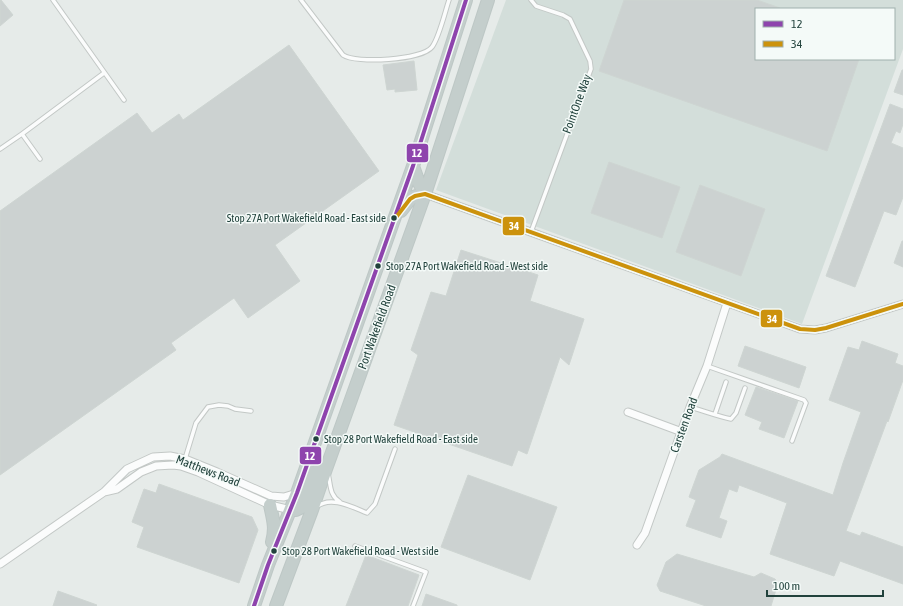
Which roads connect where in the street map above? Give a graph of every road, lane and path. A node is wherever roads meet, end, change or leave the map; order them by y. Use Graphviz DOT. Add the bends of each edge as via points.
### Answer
graph roads {
  1 [pos="53,0"];
  2 [pos="301,0"];
  3 [pos="449,0"];
  4 [pos="466,0"];
  5 [pos="488,0"];
  6 [pos="531,0"];
  7 [pos="104,73"];
  8 [pos="124,100"];
  9 [pos="22,134"];
  10 [pos="0,149"];
  11 [pos="40,159"];
  12 [pos="413,166"];
  13 [pos="425,194"];
  14 [pos="394,220"];
  15 [pos="531,232"];
  16 [pos="727,303"];
  17 [pos="903,304"];
  18 [pos="707,366"];
  19 [pos="726,382"];
  20 [pos="745,388"];
  21 [pos="690,407"];
  22 [pos="251,411"];
  23 [pos="628,412"];
  24 [pos="715,414"];
  25 [pos="682,432"];
  26 [pos="792,441"];
  27 [pos="395,449"];
  28 [pos="332,455"];
  29 [pos="185,459"];
  30 [pos="181,466"];
  31 [pos="326,469"];
  32 [pos="104,492"];
  33 [pos="297,493"];
  34 [pos="341,503"];
  35 [pos="270,505"];
  36 [pos="291,510"];
  37 [pos="312,510"];
  38 [pos="636,545"];
  39 [pos="355,546"];
  40 [pos="0,564"];
  41 [pos="268,565"];
  42 [pos="254,606"];
  43 [pos="276,606"];
  44 [pos="413,606"];
  1 -- 7 [label="lane"];
  2 -- 3 [label="lane" via="343,55 350,59 384,60 430,50 434,46"];
  4 -- 12 [label="highway, Port Wakefield Road"];
  5 -- 13 [label="highway, Port Wakefield Road"];
  6 -- 15 [label="lane, PointOne Way" via="536,6 570,19 590,61 590,68"];
  7 -- 8 [label="lane"];
  7 -- 9 [label="lane"];
  9 -- 10 [label="lane"];
  9 -- 11 [label="lane"];
  12 -- 13 [label="highway"];
  12 -- 14 [label="highway, Port Wakefield Road"];
  13 -- 14 [label="highway" via="410,199"];
  13 -- 15 [label="street"];
  13 -- 28 [label="highway, Port Wakefield Road"];
  14 -- 33 [label="highway, Port Wakefield Road"];
  15 -- 16 [label="street"];
  16 -- 17 [label="street" via="800,330 826,328"];
  16 -- 18 [label="street, Carsten Road"];
  18 -- 21 [label="street, Carsten Road"];
  18 -- 26 [label="lane" via="804,400 806,403"];
  19 -- 24 [label="lane"];
  20 -- 24 [label="lane" via="736,413 731,419"];
  21 -- 24 [label="lane"];
  21 -- 25 [label="street, Carsten Road"];
  22 -- 29 [label="lane" via="219,404 208,407 196,422"];
  23 -- 25 [label="street"];
  25 -- 38 [label="street, Carsten Road" via="645,534"];
  27 -- 34 [label="lane" via="375,504 367,513"];
  28 -- 31 [label="highway, Port Wakefield Road"];
  28 -- 36 [label="highway" via="321,464 302,507"];
  29 -- 30 [label="lane"];
  29 -- 32 [label="street, Matthews Road" via="170,456 153,457 127,469"];
  29 -- 33 [label="street, Matthews Road" via="271,496 284,497"];
  30 -- 32 [label="street, Matthews Road" via="156,466 141,472 117,489"];
  30 -- 35 [label="street, Matthews Road"];
  31 -- 34 [label="lane" via="331,491"];
  31 -- 37 [label="highway, Port Wakefield Road"];
  32 -- 40 [label="street, Matthews Road"];
  33 -- 36 [label="highway, Port Wakefield Road"];
  34 -- 37 [label="lane" via="322,503"];
  35 -- 36 [label="street, Matthews Road"];
  35 -- 41 [label="highway" via="275,531"];
  36 -- 41 [label="highway, Port Wakefield Road"];
  37 -- 43 [label="highway, Port Wakefield Road"];
  39 -- 44 [label="lane" via="426,572"];
  41 -- 42 [label="highway, Port Wakefield Road"];
}
